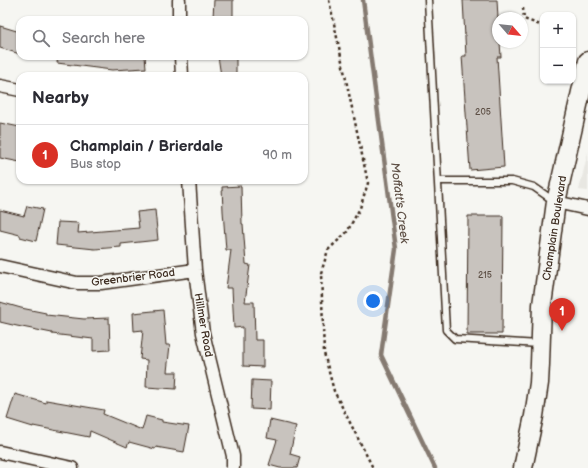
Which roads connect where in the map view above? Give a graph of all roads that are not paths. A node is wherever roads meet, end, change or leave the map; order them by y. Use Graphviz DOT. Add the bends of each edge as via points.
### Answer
graph roads {
  1 [pos="178,0"];
  2 [pos="428,0"];
  3 [pos="180,16"];
  4 [pos="181,60"];
  5 [pos="588,60"];
  6 [pos="182,72"];
  7 [pos="0,86"];
  8 [pos="16,89"];
  9 [pos="438,181"];
  10 [pos="189,184"];
  11 [pos="556,202"];
  12 [pos="588,209"];
  13 [pos="0,266"];
  14 [pos="195,270"];
  15 [pos="541,344"];
  16 [pos="0,452"];
  17 [pos="72,468"];
  18 [pos="233,468"];
  19 [pos="523,468"];
  1 -- 3 [label="street"];
  2 -- 9 [label="lane"];
  4 -- 6 [label="street"];
  5 -- 11 [label="street, Champlain Boulevard"];
  7 -- 8 [label="street"];
  9 -- 11 [label="lane" via="512,180 534,186"];
  9 -- 15 [label="lane" via="446,330 455,339"];
  10 -- 14 [label="street, Hillmer Road"];
  11 -- 12 [label="street"];
  11 -- 15 [label="street, Champlain Boulevard" via="542,305"];
  13 -- 14 [label="street, Greenbrier Road" via="77,283 101,283"];
  14 -- 18 [label="street, Hillmer Road" via="203,333 233,456"];
  15 -- 19 [label="street, Champlain Boulevard" via="539,383"];
  16 -- 17 [label="street"];
}
